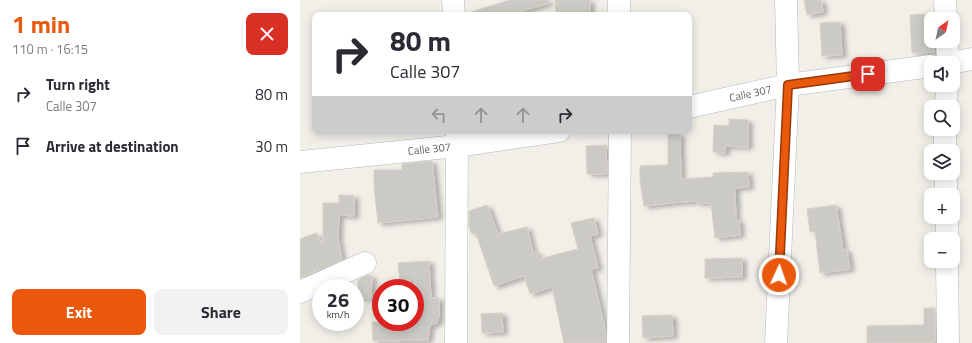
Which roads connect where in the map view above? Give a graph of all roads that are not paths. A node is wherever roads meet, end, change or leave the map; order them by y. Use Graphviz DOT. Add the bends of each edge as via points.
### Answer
graph roads {
  1 [pos="453,0"];
  2 [pos="619,0"];
  3 [pos="786,0"];
  4 [pos="945,0"];
  5 [pos="454,12"];
  6 [pos="619,12"];
  7 [pos="946,12"];
  8 [pos="972,59"];
  9 [pos="960,61"];
  10 [pos="924,67"];
  11 [pos="788,85"];
  12 [pos="692,106"];
  13 [pos="515,134"];
  14 [pos="620,134"];
  15 [pos="457,138"];
  16 [pos="300,162"];
  17 [pos="365,263"];
  18 [pos="947,268"];
  19 [pos="300,292"];
  20 [pos="456,343"];
  21 [pos="618,343"];
  22 [pos="776,343"];
  23 [pos="948,343"];
  1 -- 5 [label="street"];
  2 -- 6 [label="street"];
  3 -- 11 [label="street"];
  4 -- 7 [label="street"];
  8 -- 9 [label="street"];
  10 -- 11 [label="street, Calle 307"];
  11 -- 12 [label="street, Calle 307"];
  11 -- 22 [label="street"];
  13 -- 15 [label="street, Calle 307"];
  14 -- 21 [label="street"];
  15 -- 16 [label="street, Calle 307"];
  15 -- 20 [label="street"];
  17 -- 19 [label="street"];
  18 -- 23 [label="street"];
}
